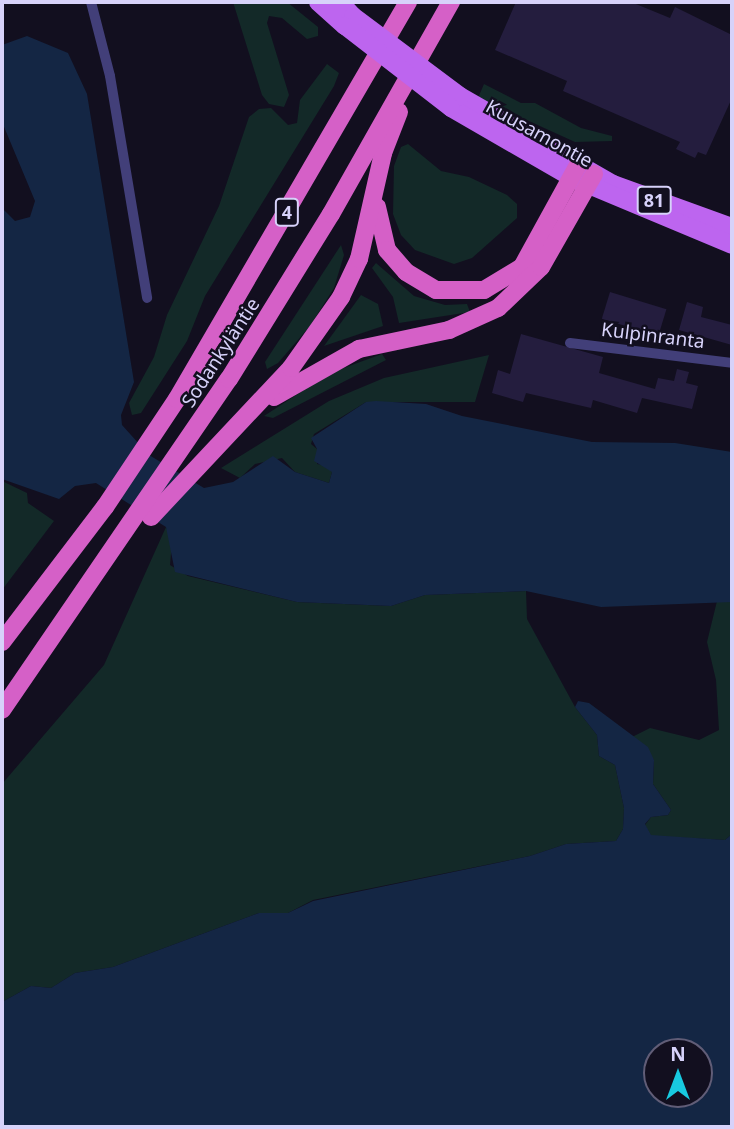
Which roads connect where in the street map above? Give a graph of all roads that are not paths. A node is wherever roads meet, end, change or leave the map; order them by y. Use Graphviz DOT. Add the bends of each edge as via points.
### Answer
graph roads {
  1 [pos="91,2"];
  2 [pos="318,2"];
  3 [pos="340,2"];
  4 [pos="396,2"];
  5 [pos="408,2"];
  6 [pos="451,2"];
  7 [pos="349,21"];
  8 [pos="395,24"];
  9 [pos="398,95"];
  10 [pos="583,176"];
  11 [pos="376,191"];
  12 [pos="732,227"];
  13 [pos="732,245"];
  14 [pos="146,298"];
  15 [pos="570,343"];
  16 [pos="732,363"];
  17 [pos="247,414"];
  18 [pos="141,522"];
  19 [pos="2,642"];
  20 [pos="2,710"];
  1 -- 14 [label="street" via="110,76"];
  2 -- 7 [label="main road, 81"];
  3 -- 7 [label="main road, 81"];
  4 -- 8 [label="highway"];
  5 -- 8 [label="highway, Sodankyläntie / 4"];
  6 -- 9 [label="highway, Sodankyläntie / 4"];
  7 -- 10 [label="main road, Kuusamontie / 81, bridge" via="456,102"];
  8 -- 19 [label="highway, Sodankyläntie / 4" via="157,429 105,507"];
  9 -- 11 [label="highway" via="400,110 383,153"];
  9 -- 18 [label="highway, Sodankyläntie / 4" via="288,286"];
  10 -- 11 [label="highway" via="522,267 501,282 468,293 436,290 396,262 380,227"];
  10 -- 12 [label="main road, Kuusamontie / 81"];
  10 -- 13 [label="main road, Kuusamontie / 81"];
  10 -- 17 [label="highway" via="541,267 498,308 449,330 383,342 336,358"];
  11 -- 17 [label="highway" via="359,259 341,297 291,368"];
  15 -- 16 [label="street, Kulpinranta"];
  17 -- 18 [label="highway"];
  18 -- 20 [label="highway" via="122,541"];
}
